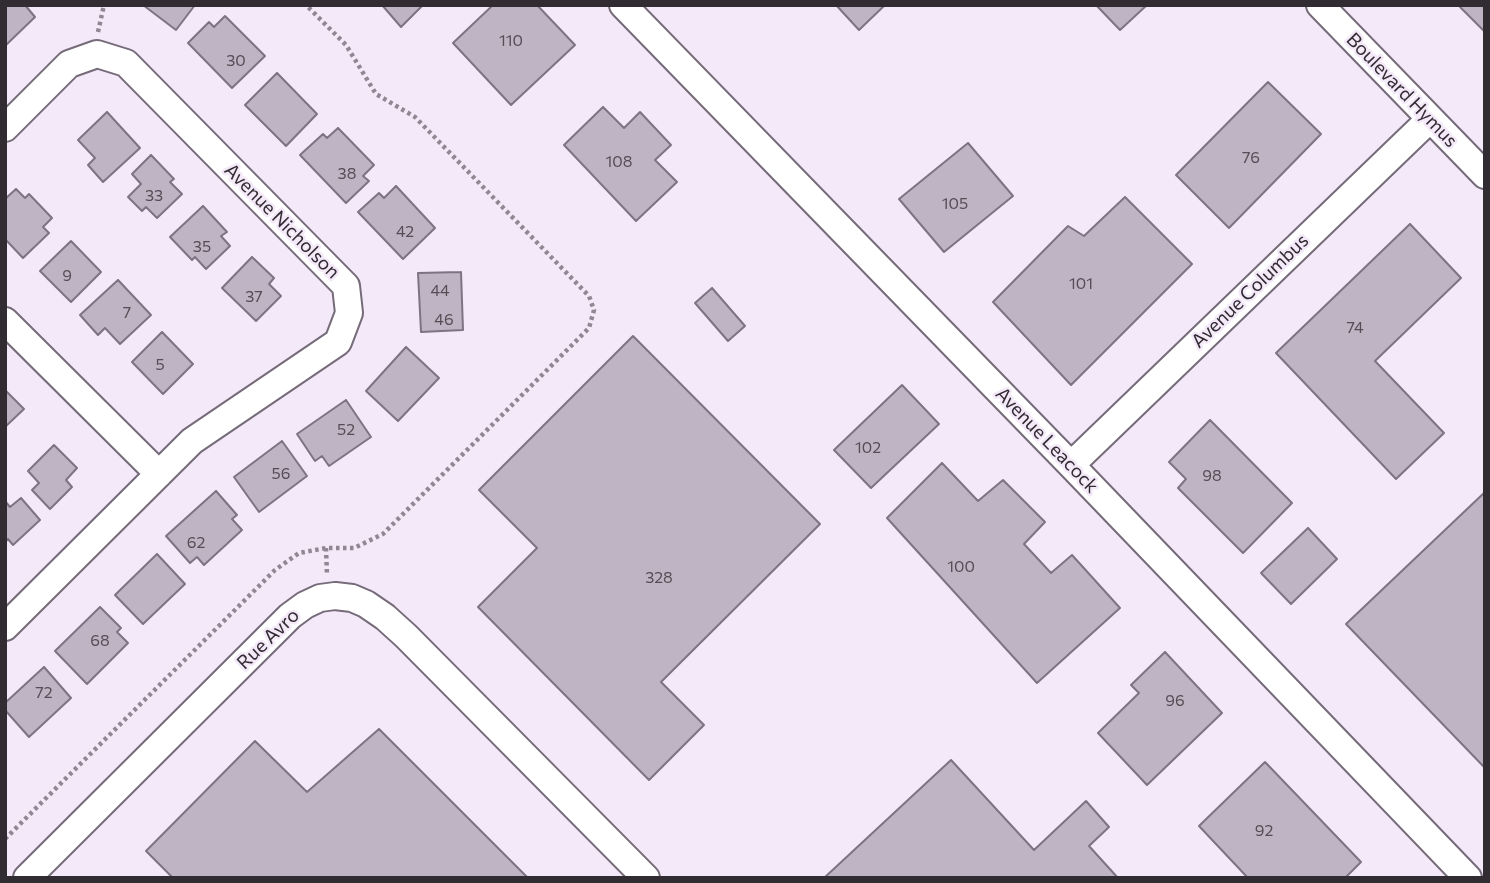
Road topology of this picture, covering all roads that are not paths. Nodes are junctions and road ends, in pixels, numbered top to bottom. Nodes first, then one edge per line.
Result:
1 (623, 5) edge
2 (1320, 5) edge
3 (1430, 118) junction
4 (5, 128) edge
5 (1485, 175) edge
6 (5, 321) edge
7 (1071, 465) junction
8 (159, 474) junction
9 (5, 627) edge
10 (27, 878) edge
11 (646, 878) edge
12 (1468, 878) edge

1 - 7 street, Avenue Leacock
2 - 3 street, Boulevard Hymus
3 - 5 street, Boulevard Hymus
3 - 7 street, Avenue Columbus
4 - 8 street, Avenue Nicholson
6 - 8 street
7 - 12 street, Avenue Leacock
8 - 9 street, Avenue Nicholson
10 - 11 street, Rue Avro

